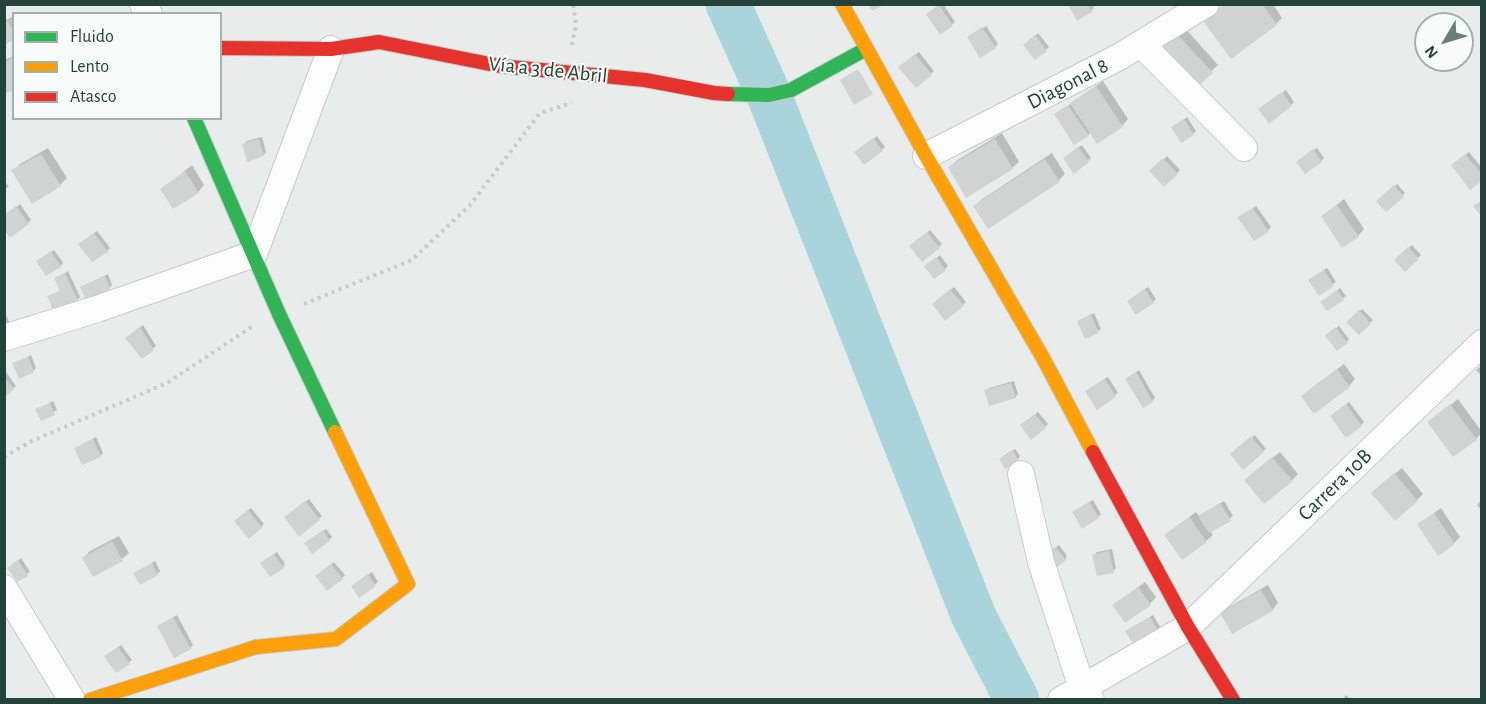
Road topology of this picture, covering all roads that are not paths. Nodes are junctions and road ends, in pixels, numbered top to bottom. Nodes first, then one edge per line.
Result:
1 (842, 4) edge
2 (1206, 4) edge
3 (1141, 44) junction
4 (222, 48) edge
5 (331, 49) junction
6 (866, 49) junction
7 (195, 120) edge
8 (1244, 148) dead end
9 (926, 156) junction
10 (254, 254) junction
11 (4, 338) edge
12 (1482, 343) edge
13 (1021, 474) dead end
14 (4, 588) edge
15 (1188, 627) junction
16 (1078, 696) edge
17 (72, 699) edge
18 (90, 699) edge
19 (1233, 699) edge

1 - 6 street
2 - 3 street, Diagonal 8
3 - 8 street
3 - 9 street, Diagonal 8
4 - 5 street, Vía a 3 de Abril
5 - 6 street, Vía a 3 de Abril
5 - 10 street
6 - 9 street
7 - 10 street
9 - 15 street
10 - 11 street
10 - 18 street
12 - 15 street, Carrera 10B
13 - 16 street
14 - 17 street
15 - 16 street, Carrera 10B
15 - 19 street

